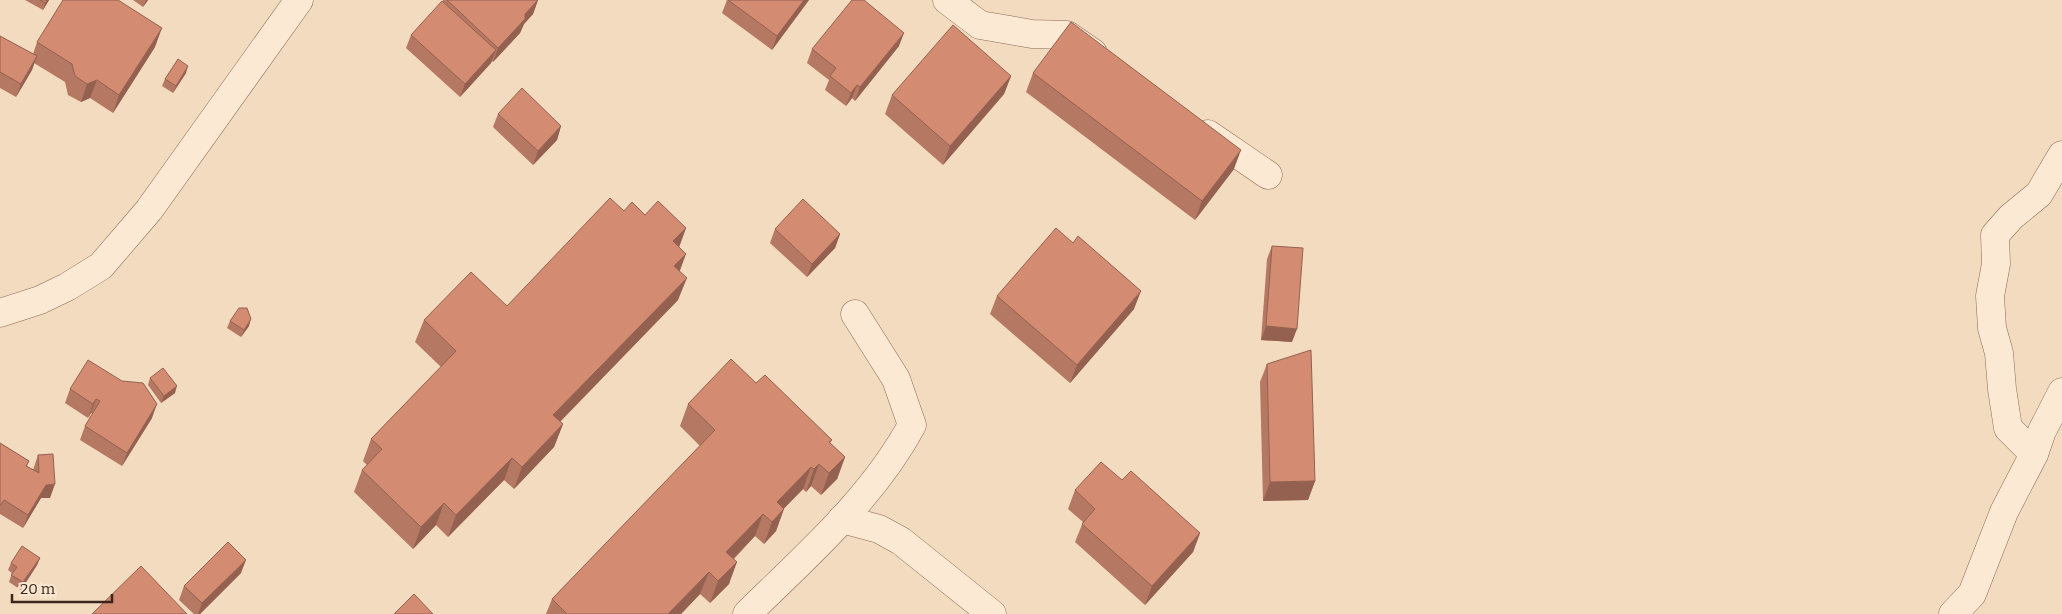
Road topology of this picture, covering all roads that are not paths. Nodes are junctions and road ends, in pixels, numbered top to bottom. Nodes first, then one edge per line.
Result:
1 (299, 0) edge
2 (947, 0) edge
3 (1115, 69) edge
4 (1187, 119) edge
5 (2062, 155) edge
6 (1268, 176) dead end
7 (0, 313) edge
8 (855, 314) dead end
9 (2062, 392) edge
10 (2034, 454) junction
11 (842, 520) junction
12 (747, 614) edge
13 (992, 614) edge
14 (1953, 614) edge

1 - 7 street
2 - 3 street
4 - 6 street
5 - 10 street
8 - 11 street
9 - 10 street
10 - 14 street
11 - 12 street
11 - 13 street

